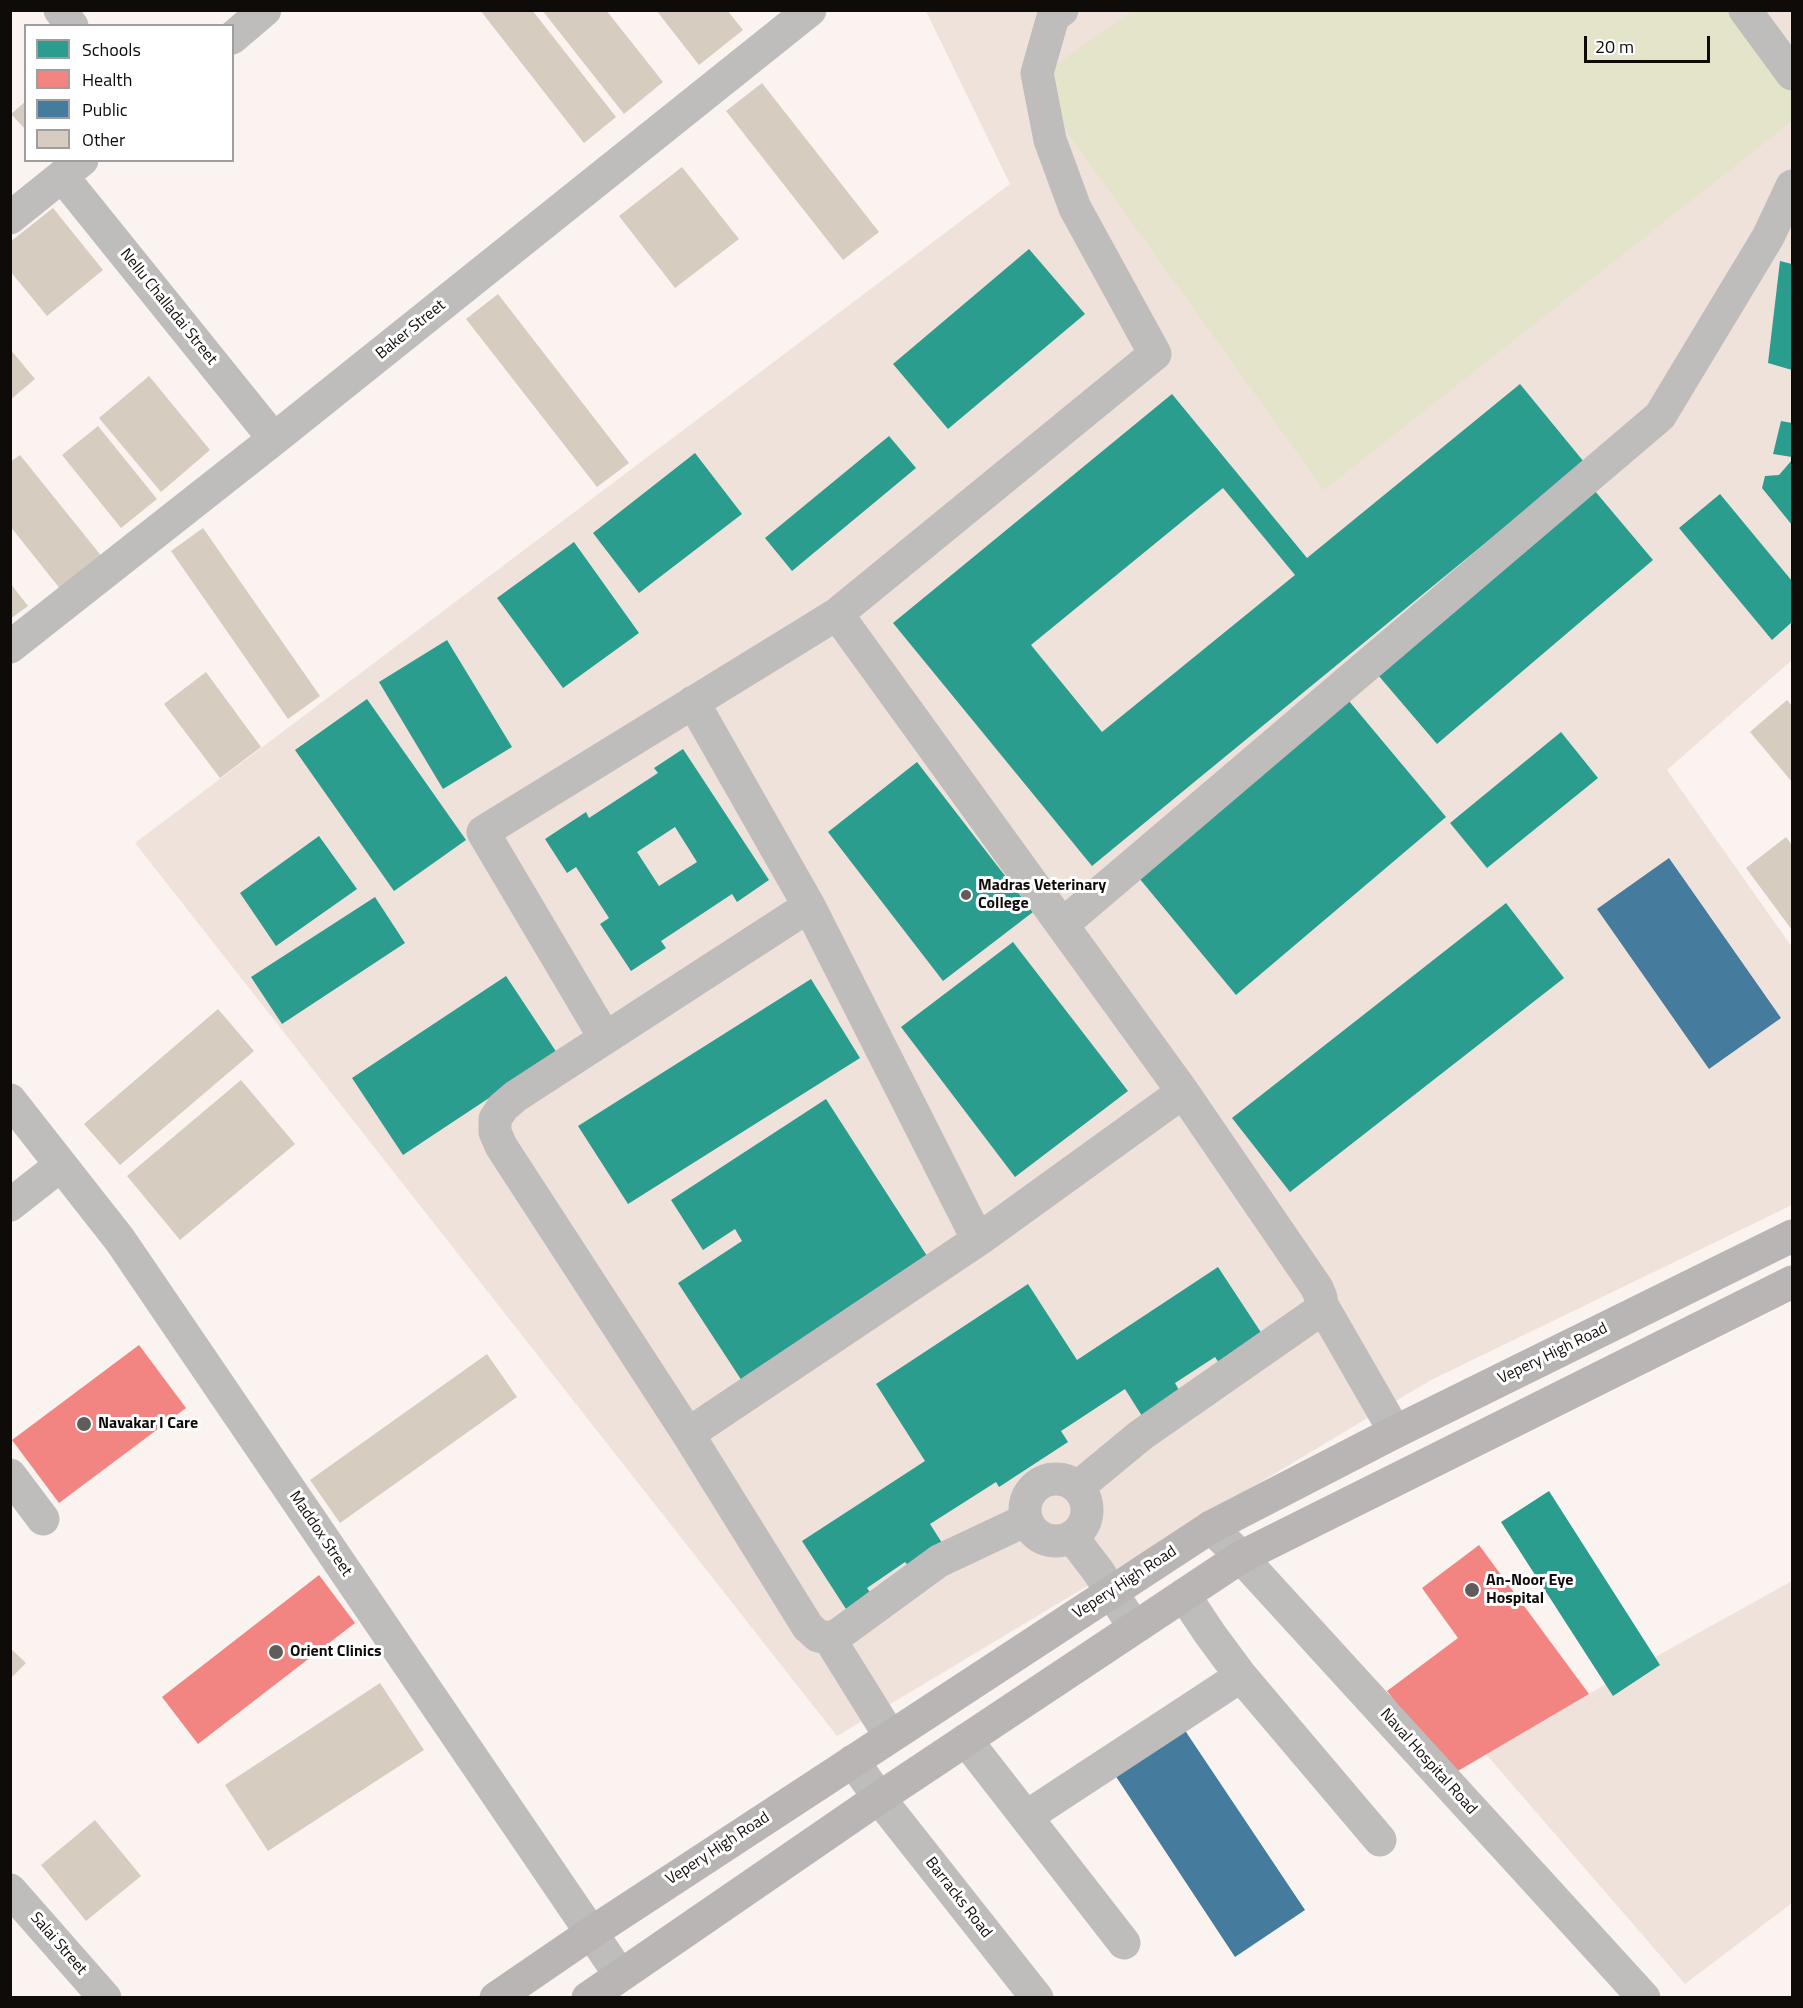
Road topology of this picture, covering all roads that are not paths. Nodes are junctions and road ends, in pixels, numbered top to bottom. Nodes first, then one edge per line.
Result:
1 (60, 10) edge
2 (266, 10) edge
3 (810, 10) edge
4 (1062, 10) edge
5 (1745, 10) edge
6 (70, 24) edge
7 (234, 36) edge
8 (1792, 74) edge
9 (72, 168) edge
10 (1792, 186) edge
11 (10, 218) edge
12 (274, 439) junction
13 (837, 614) junction
14 (10, 647) edge
15 (693, 702) junction
16 (809, 906) junction
17 (1062, 925) junction
18 (605, 1038) junction
19 (1182, 1092) junction
20 (10, 1100) edge
21 (62, 1165) junction
22 (10, 1205) edge
23 (1792, 1236) edge
24 (978, 1240) junction
25 (1792, 1282) edge
26 (1322, 1305) junction
27 (1395, 1431) junction
28 (688, 1434) junction
29 (10, 1475) edge
30 (1078, 1487) junction
31 (43, 1519) dead end
32 (1026, 1520) junction
33 (1211, 1527) junction
34 (1072, 1537) junction
35 (1241, 1557) junction
36 (1112, 1591) junction
37 (1184, 1595) junction
38 (1134, 1627) junction
39 (829, 1638) junction
40 (1240, 1676) junction
41 (890, 1736) junction
42 (966, 1740) junction
43 (853, 1761) junction
44 (879, 1798) junction
45 (1026, 1817) junction
46 (1380, 1840) dead end
47 (10, 1890) edge
48 (591, 1933) junction
49 (1124, 1943) dead end
50 (620, 1975) junction
51 (105, 1998) edge
52 (496, 1998) edge
53 (588, 1998) edge
54 (1037, 1998) edge
55 (1644, 1998) edge

1 - 6 street
2 - 7 street
3 - 12 street, Baker Street
4 - 13 street
5 - 8 street
9 - 11 street
9 - 12 street, Nellu Challadai Street
10 - 17 street
12 - 14 street, Baker Street
13 - 15 street
13 - 17 street
15 - 16 street
15 - 18 street
16 - 18 street
16 - 24 street
17 - 19 street
18 - 28 street
19 - 24 street
19 - 26 street
20 - 21 street, Maddox Street
21 - 22 street
21 - 48 street, Maddox Street
23 - 27 main road, Vepery High Road
24 - 28 street
25 - 35 main road
26 - 27 street
26 - 30 street
27 - 33 main road, Vepery High Road
28 - 39 street
29 - 31 street
30 - 32 street
30 - 34 street
32 - 34 street
32 - 39 street
33 - 35 street, Naval Hospital Road
33 - 36 main road, Vepery High Road
34 - 36 street
35 - 37 main road
35 - 55 street, Naval Hospital Road
36 - 38 street
36 - 41 main road, Vepery High Road
37 - 38 main road
37 - 40 street
38 - 42 main road
39 - 41 street
40 - 45 street
40 - 46 street
41 - 43 main road, Vepery High Road
42 - 44 main road
42 - 45 street
43 - 44 street, Barracks Road
43 - 48 main road, Vepery High Road
44 - 50 main road
44 - 54 street, Barracks Road
45 - 49 street
47 - 51 street, Salai Street
48 - 50 street, Maddox Street
48 - 52 main road, Vepery High Road
50 - 53 main road

